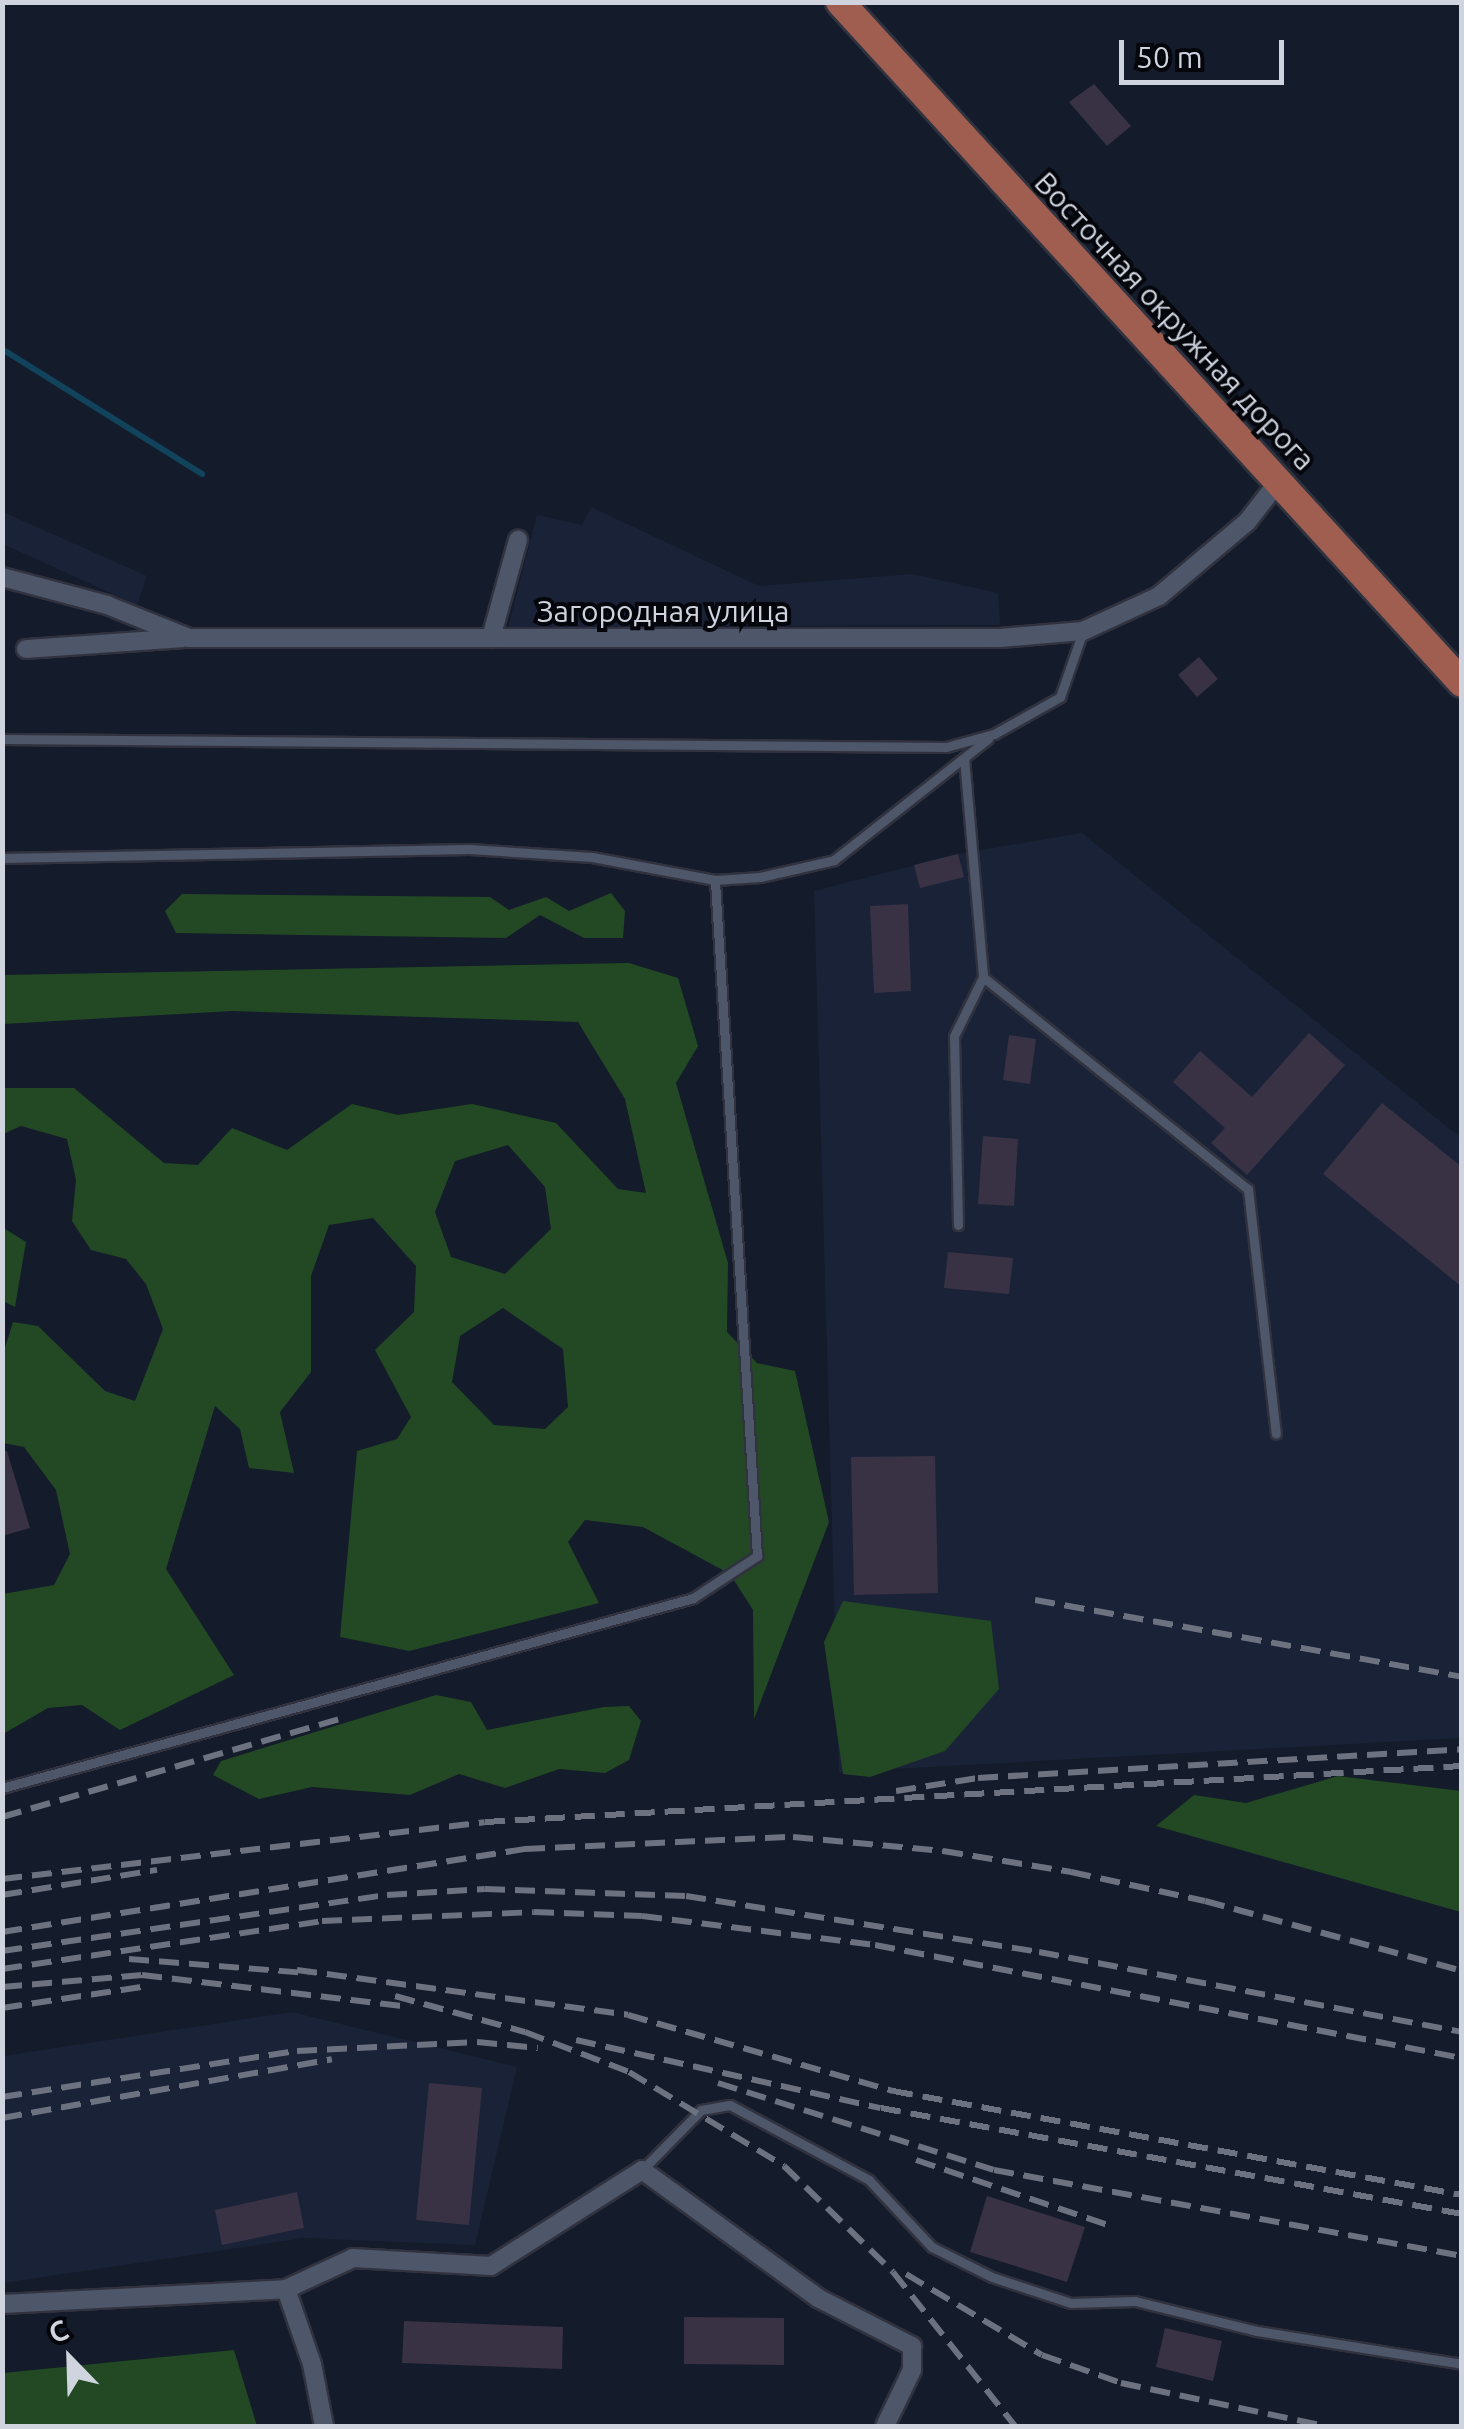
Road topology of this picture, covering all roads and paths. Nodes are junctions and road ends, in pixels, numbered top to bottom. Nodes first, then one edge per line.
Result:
1 (840, 2) edge
2 (1278, 482) junction
3 (518, 540) dead end
4 (2, 577) edge
5 (1083, 631) junction
6 (189, 638) junction
7 (491, 638) junction
8 (26, 648) dead end
9 (1462, 683) edge
10 (994, 734) junction
11 (2, 740) edge
12 (964, 758) junction
13 (2, 858) edge
14 (715, 880) junction
15 (983, 977) junction
16 (958, 1225) dead end
17 (1276, 1433) dead end
18 (2, 1788) edge
19 (642, 2170) junction
20 (286, 2289) junction
21 (2, 2304) edge
22 (1462, 2364) edge
23 (324, 2426) edge
24 (885, 2426) edge

1 - 2 main road, Восточная окружная дорога
2 - 5 street, Загородная улица
2 - 9 main road, Восточная окружная дорога
3 - 7 street
4 - 6 street, Загородная улица
5 - 7 street, Загородная улица
5 - 10 lane
6 - 7 street, Загородная улица
6 - 8 street
10 - 11 lane
10 - 12 lane
12 - 14 lane
12 - 15 lane
13 - 14 lane
14 - 18 lane
15 - 16 lane
15 - 17 lane
19 - 20 street
19 - 22 lane
19 - 24 street
20 - 21 street
20 - 23 street

